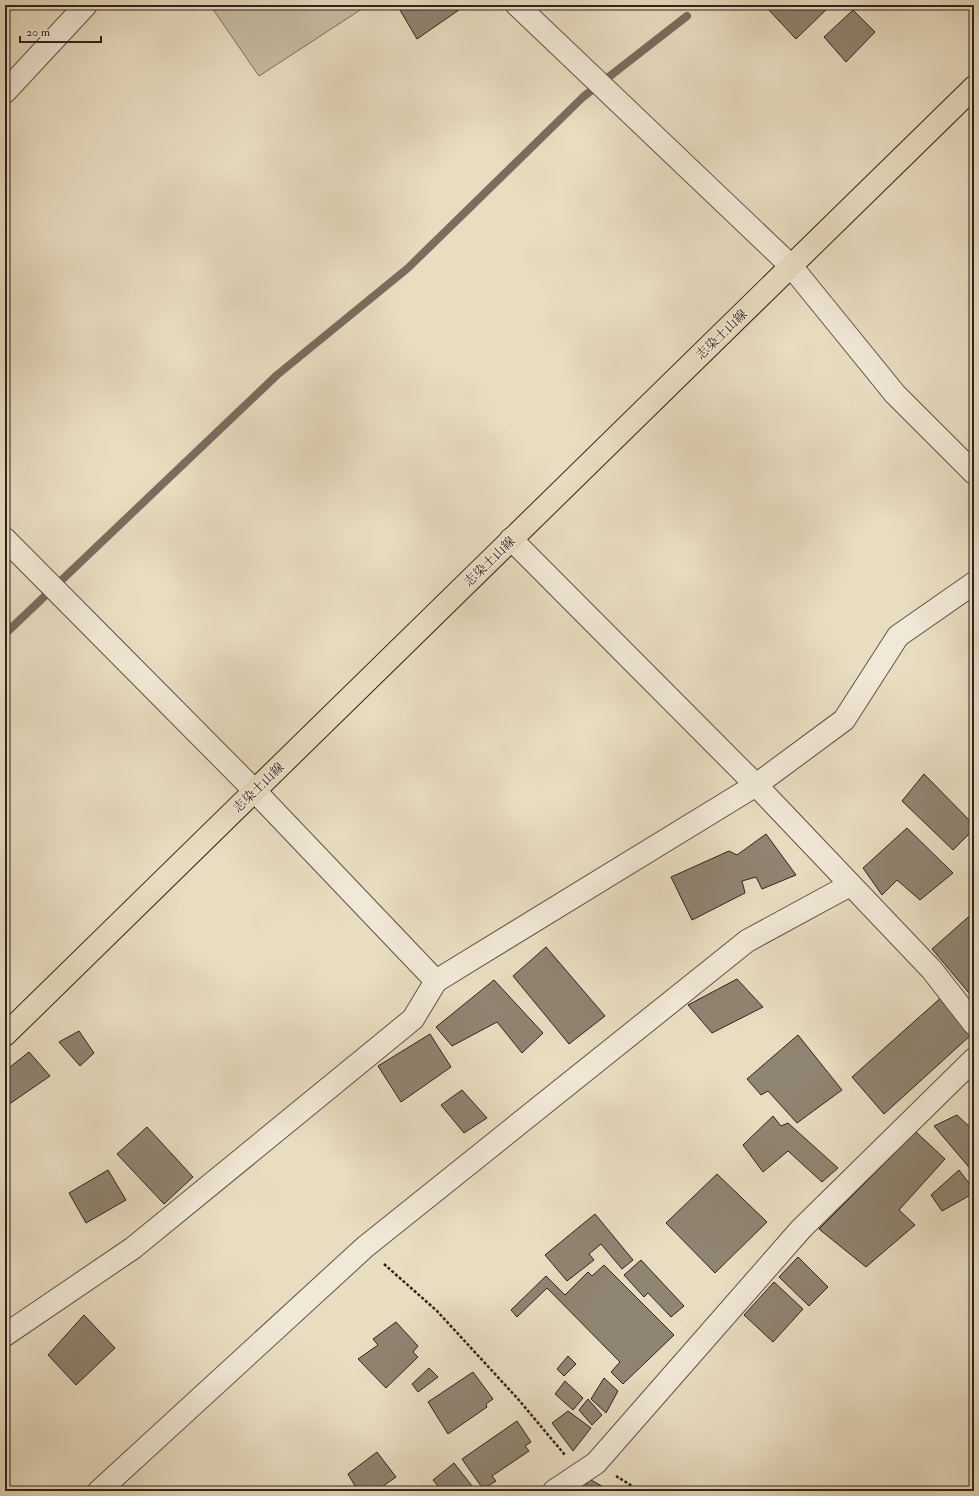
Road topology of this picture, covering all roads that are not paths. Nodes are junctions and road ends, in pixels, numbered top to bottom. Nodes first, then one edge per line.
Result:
1 (86, 5) edge
2 (517, 5) edge
3 (974, 87) edge
4 (5, 92) edge
5 (791, 266) junction
6 (974, 473) edge
7 (5, 539) edge
8 (511, 539) junction
9 (974, 583) edge
10 (756, 785) junction
11 (254, 790) junction
12 (850, 885) junction
13 (436, 981) junction
14 (974, 1024) edge
15 (5, 1034) edge
16 (974, 1059) edge
17 (5, 1335) edge
18 (99, 1491) edge
19 (554, 1491) edge

1 - 4 street
2 - 5 street
3 - 5 main road, 志染土山線
5 - 6 street
5 - 8 main road, 志染土山線
7 - 11 street
8 - 10 street
8 - 11 main road, 志染土山線
9 - 10 street
10 - 12 street
10 - 13 street
11 - 13 street
11 - 15 main road, 志染土山線
12 - 14 street
12 - 18 street
13 - 17 street
16 - 19 street

